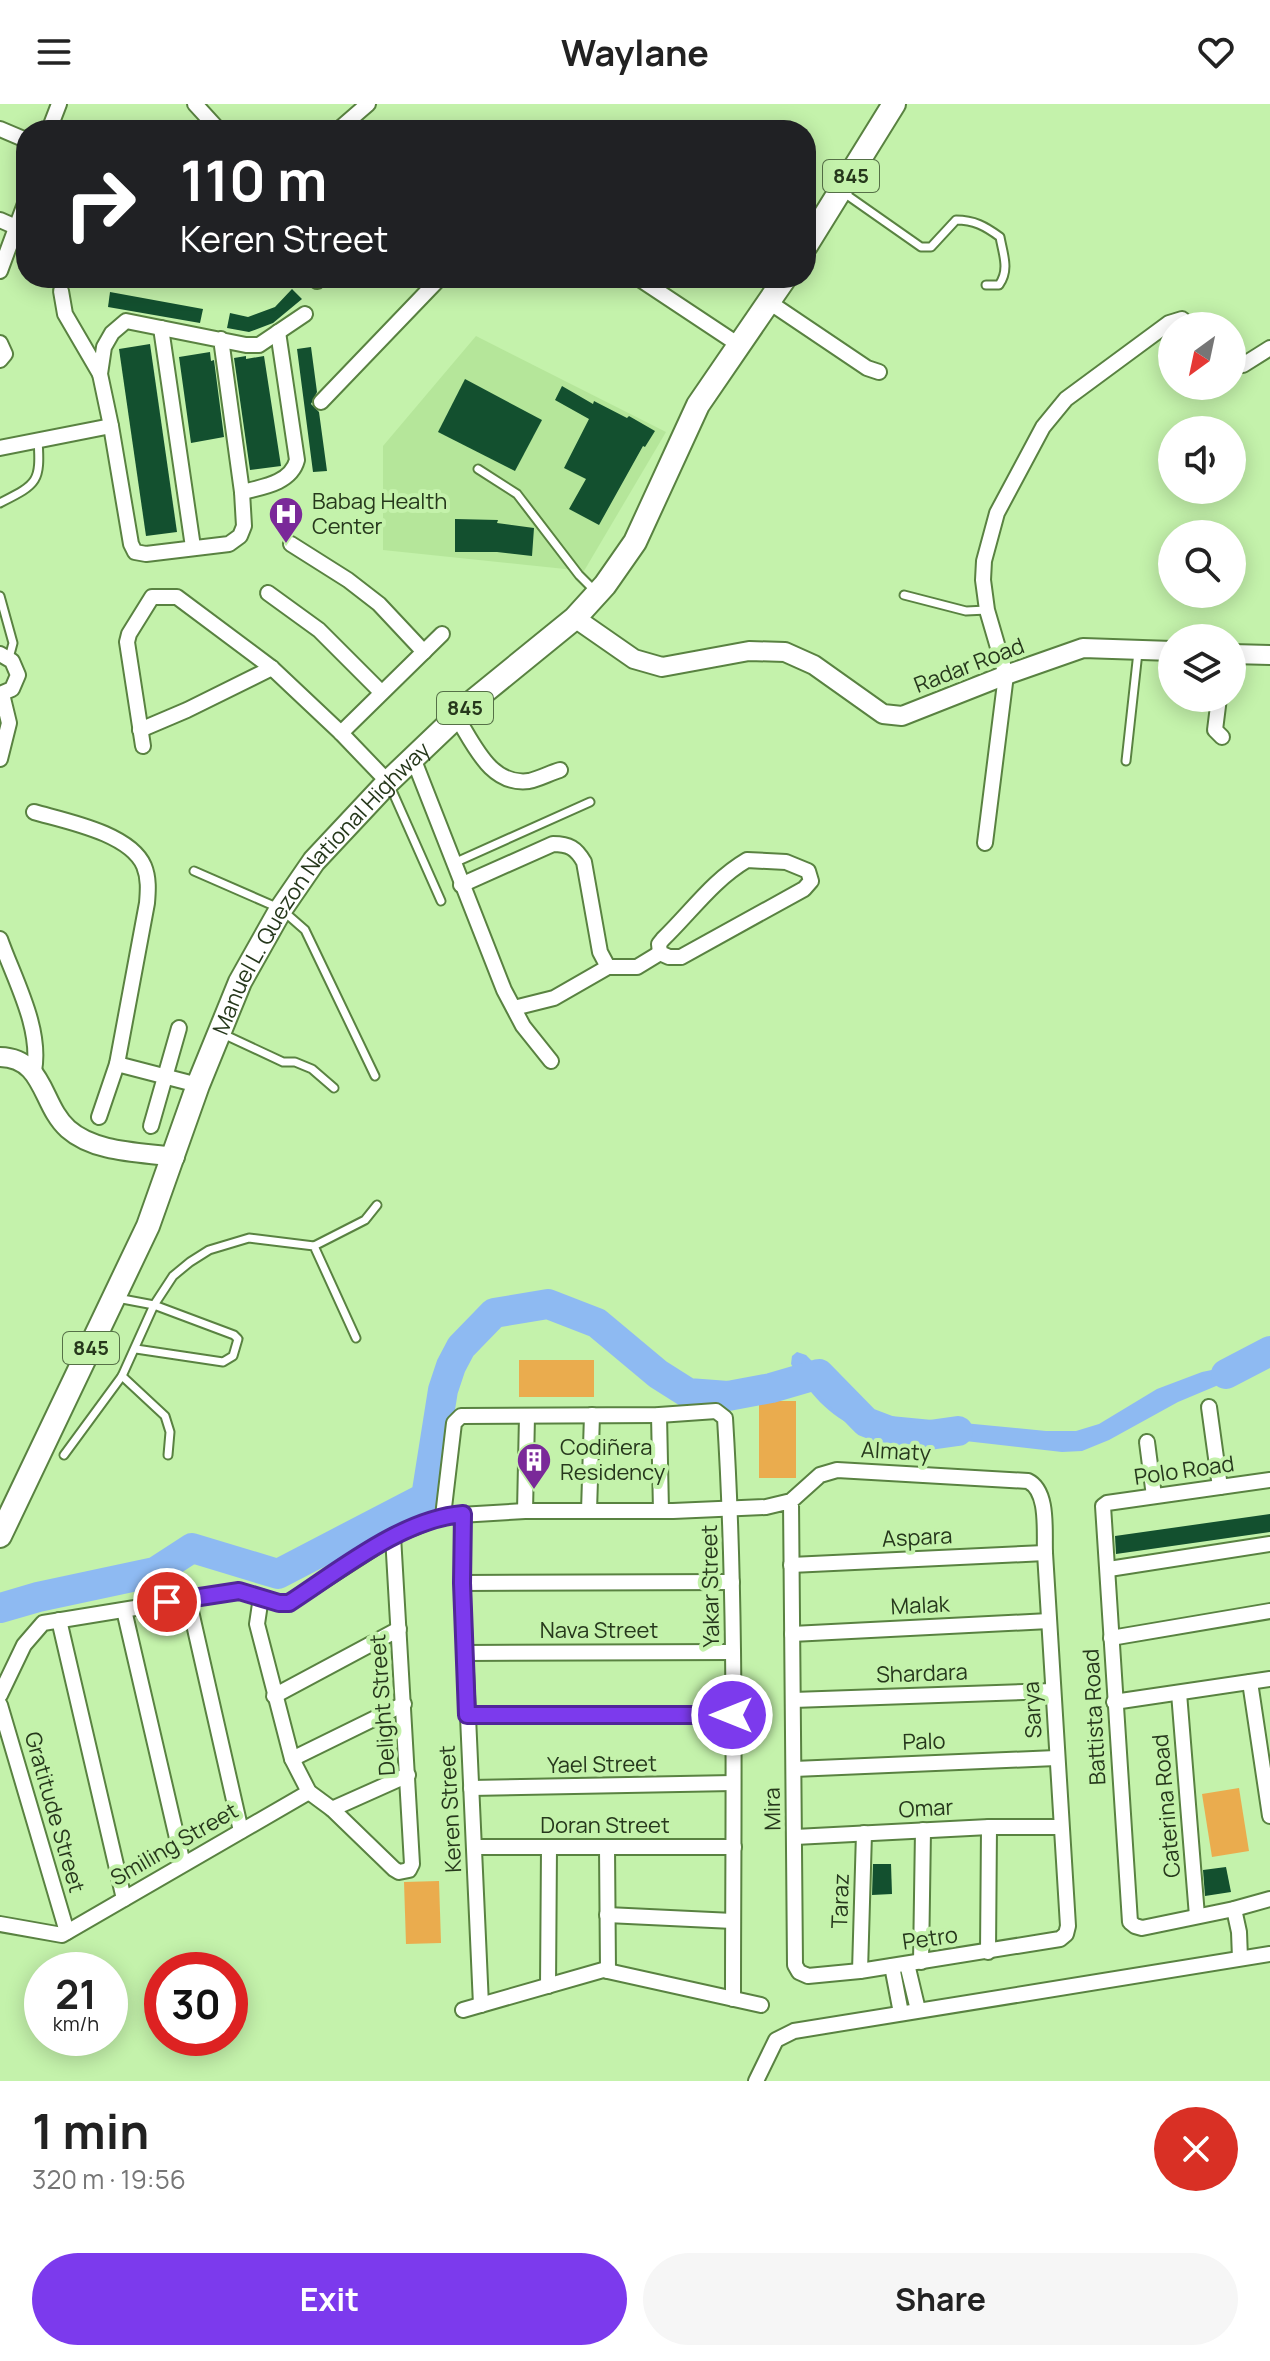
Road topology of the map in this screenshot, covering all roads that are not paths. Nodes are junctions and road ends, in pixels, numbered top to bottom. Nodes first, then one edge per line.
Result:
1 (195, 104) edge
2 (368, 104) edge
3 (894, 104) edge
4 (210, 120) edge
5 (350, 120) edge
6 (842, 192) junction
7 (816, 231) edge
8 (16, 240) edge
9 (0, 271) edge
10 (986, 285) dead end
11 (430, 288) edge
12 (653, 288) edge
13 (778, 288) edge
14 (61, 291) dead end
15 (769, 302) junction
16 (305, 314) dead end
17 (161, 328) junction
18 (1158, 331) edge
19 (278, 332) junction
20 (221, 339) junction
21 (0, 343) edge
22 (739, 345) junction
23 (1270, 348) edge
24 (0, 360) edge
25 (1246, 363) edge
26 (879, 372) dead end
27 (100, 374) junction
28 (321, 402) dead end
29 (111, 426) junction
30 (38, 440) junction
31 (0, 448) edge
32 (478, 469) dead end
33 (242, 492) junction
34 (0, 503) edge
35 (291, 544) dead end
36 (193, 547) junction
37 (268, 593) dead end
38 (597, 594) junction
39 (904, 595) dead end
40 (0, 596) edge
41 (987, 610) junction
42 (575, 618) junction
43 (442, 634) dead end
44 (1138, 650) junction
45 (1158, 651) edge
46 (424, 652) junction
47 (1246, 654) edge
48 (1270, 655) edge
49 (5, 656) edge
50 (272, 668) junction
51 (1006, 675) junction
52 (381, 692) junction
53 (1, 694) edge
54 (1216, 712) edge
55 (456, 716) junction
56 (140, 730) junction
57 (341, 733) junction
58 (1222, 737) dead end
59 (143, 746) dead end
60 (413, 758) junction
61 (0, 759) edge
62 (1126, 761) dead end
63 (560, 770) dead end
64 (388, 782) junction
65 (590, 802) dead end
66 (34, 812) dead end
67 (985, 843) dead end
68 (454, 863) junction
69 (194, 871) dead end
70 (461, 885) junction
71 (441, 901) dead end
72 (281, 909) junction
73 (0, 939) edge
74 (660, 953) junction
75 (608, 967) junction
76 (514, 1008) junction
77 (179, 1028) dead end
78 (219, 1032) junction
79 (0, 1057) edge
80 (551, 1061) dead end
81 (117, 1064) junction
82 (34, 1071) junction
83 (165, 1076) junction
84 (375, 1076) dead end
85 (198, 1085) junction
86 (334, 1088) dead end
87 (99, 1117) dead end
88 (151, 1126) dead end
89 (175, 1157) junction
90 (377, 1205) dead end
91 (314, 1246) junction
92 (115, 1297) junction
93 (154, 1305) junction
94 (356, 1338) dead end
95 (136, 1349) junction
96 (122, 1376) junction
97 (1209, 1407) dead end
98 (592, 1415) junction
99 (659, 1415) junction
100 (527, 1416) junction
101 (1147, 1442) dead end
102 (64, 1455) dead end
103 (168, 1455) dead end
104 (1270, 1480) edge
105 (1035, 1484) joint
106 (1220, 1487) junction
107 (1154, 1496) junction
108 (791, 1501) junction
109 (1105, 1503) joint
110 (731, 1508) junction
111 (525, 1511) junction
112 (589, 1511) junction
113 (661, 1511) junction
114 (463, 1514) junction
115 (443, 1516) junction
116 (0, 1536) edge
117 (393, 1536) junction
118 (1270, 1544) edge
119 (1045, 1553) junction
120 (791, 1565) junction
121 (1109, 1569) junction
122 (732, 1582) junction
123 (462, 1583) junction
124 (261, 1597) junction
125 (188, 1598) junction
126 (124, 1610) junction
127 (1270, 1611) edge
128 (59, 1620) junction
129 (1049, 1621) junction
130 (399, 1629) junction
131 (792, 1634) junction
132 (1111, 1638) junction
133 (733, 1652) junction
134 (465, 1653) junction
135 (1270, 1679) edge
136 (1250, 1682) junction
137 (1053, 1691) junction
138 (1179, 1693) junction
139 (0, 1695) edge
140 (274, 1696) junction
141 (793, 1700) junction
142 (1114, 1702) junction
143 (404, 1704) junction
144 (0, 1705) edge
145 (467, 1715) junction
146 (732, 1715) junction
147 (1056, 1758) junction
148 (292, 1759) junction
149 (794, 1769) junction
150 (408, 1775) junction
151 (733, 1783) junction
152 (471, 1788) junction
153 (309, 1792) junction
154 (332, 1809) junction
155 (1270, 1816) edge
156 (989, 1827) junction
157 (1060, 1827) junction
158 (923, 1830) junction
159 (241, 1831) junction
160 (864, 1833) junction
161 (795, 1837) junction
162 (475, 1847) junction
163 (549, 1847) junction
164 (607, 1847) junction
165 (734, 1847) junction
166 (183, 1864) junction
167 (124, 1899) junction
168 (1270, 1899) edge
169 (1234, 1909) junction
170 (607, 1915) junction
171 (1197, 1916) junction
172 (733, 1921) junction
173 (0, 1924) edge
174 (64, 1934) junction
175 (1066, 1934) joint
176 (988, 1952) junction
177 (1270, 1954) edge
178 (1240, 1958) junction
179 (914, 1963) junction
180 (892, 1966) junction
181 (608, 1971) junction
182 (860, 1971) junction
183 (799, 1972) joint
184 (548, 1986) junction
185 (733, 1999) junction
186 (481, 2005) junction
187 (761, 2005) dead end
188 (463, 2010) dead end
189 (918, 2010) junction
190 (901, 2013) junction
191 (756, 2081) edge

1 - 4 street
2 - 5 street
3 - 6 main road, 845
6 - 7 main road, 845
6 - 10 lane
8 - 9 street
11 - 28 street
12 - 22 street
13 - 15 main road, Manuel L. Quezon National Highway / 845
14 - 27 street
15 - 22 main road, Manuel L. Quezon National Highway / 845
15 - 26 street
16 - 19 street
17 - 20 street
17 - 27 street
17 - 36 street
18 - 41 street
19 - 20 street
19 - 33 street
20 - 33 street
21 - 24 street
22 - 38 main road, Manuel L. Quezon National Highway / 845
23 - 25 street
27 - 29 street
29 - 30 street
29 - 36 street
30 - 31 street
30 - 34 lane
32 - 38 lane
33 - 36 street
35 - 46 street
37 - 52 street
38 - 42 main road, Manuel L. Quezon National Highway / 845
39 - 41 lane
40 - 49 lane
41 - 51 street
42 - 51 street, Radar Road
42 - 55 main road, Manuel L. Quezon National Highway / 845
43 - 46 street
44 - 45 street, Radar Road
44 - 51 street, Radar Road
44 - 62 lane
46 - 52 street
47 - 48 street
49 - 53 street
50 - 56 street
50 - 56 street
50 - 57 street
51 - 67 street
52 - 57 street
53 - 61 street
54 - 58 street
55 - 60 main road, Manuel L. Quezon National Highway / 845
55 - 63 street
56 - 59 street
57 - 64 street
60 - 64 main road, Manuel L. Quezon National Highway / 845
60 - 68 street
64 - 71 lane
64 - 72 main road, Manuel L. Quezon National Highway / 845
65 - 68 lane
66 - 81 street
68 - 70 street
69 - 72 lane
70 - 75 street
70 - 76 street
72 - 78 main road, Manuel L. Quezon National Highway / 845
72 - 84 lane
73 - 82 street
74 - 74 street
74 - 75 street
75 - 76 street
76 - 80 street
77 - 83 street
78 - 85 main road, Manuel L. Quezon National Highway / 845
78 - 86 lane
79 - 82 street
81 - 83 street
81 - 87 street
82 - 89 street
83 - 85 street
83 - 88 street
85 - 89 main road, Manuel L. Quezon National Highway / 845
89 - 92 main road, Manuel L. Quezon National Highway / 845
90 - 91 lane
91 - 93 lane
91 - 94 lane
92 - 93 lane
92 - 116 main road, Manuel L. Quezon National Highway / 845
93 - 95 lane
93 - 95 lane
95 - 96 lane
96 - 102 lane
96 - 103 lane
97 - 106 street
98 - 99 street
98 - 100 street
98 - 112 street
99 - 110 street, Yakar Street
99 - 113 street
100 - 111 street
100 - 115 street
101 - 107 street
104 - 106 street, Polo Road
105 - 108 street, Almaty
105 - 119 street, Sarya
106 - 107 street, Polo Road
107 - 109 street, Polo Road
108 - 110 street, Almaty
108 - 120 street, Mira
109 - 121 street, Battista Road
110 - 113 street, Almaty
110 - 122 street, Yakar Street
111 - 112 street, Almaty
111 - 114 street, Almaty
112 - 113 street, Almaty
114 - 115 street, Almaty
114 - 123 street, Keren Street
115 - 117 street, Almaty
117 - 124 street, Almaty
117 - 130 street, Delight Street
118 - 121 street
119 - 120 street, Aspara
119 - 129 street, Sarya
120 - 131 street, Mira
121 - 132 street, Battista Road
122 - 123 street
122 - 133 street, Yakar Street
123 - 134 street, Keren Street
124 - 125 street, Almaty
124 - 140 street
125 - 126 street, Almaty
125 - 159 street
126 - 128 street, Almaty
126 - 166 street
127 - 132 street
128 - 139 street, Almaty
128 - 167 street
129 - 131 street, Malak
129 - 137 street, Sarya
130 - 140 street
130 - 143 street, Delight Street
131 - 141 street, Mira
132 - 142 street, Battista Road
133 - 134 street, Nava Street
133 - 146 street, Yakar Street
134 - 145 street, Keren Street
135 - 136 street
136 - 138 street
136 - 155 street
137 - 141 street, Shardara
137 - 147 street, Sarya
138 - 142 street
138 - 171 street, Caterina Road
140 - 148 street
141 - 149 street, Mira
142 - 171 street, Battista Road
143 - 148 street
143 - 150 street, Delight Street
144 - 174 street, Gratitude Street
145 - 146 street
145 - 152 street, Keren Street
146 - 151 street, Yakar Street
147 - 149 street, Palo
147 - 157 street, Sarya
148 - 153 street
149 - 161 street, Mira
150 - 154 street
150 - 154 street, Delight Street
151 - 152 street, Yael Street
151 - 165 street, Yakar Street
152 - 162 street, Keren Street
153 - 154 street
153 - 159 street, Smiling Street
156 - 157 street, Omar
156 - 158 street, Omar
156 - 176 street
157 - 175 street, Sarya
158 - 160 street, Omar
158 - 179 street
159 - 166 street, Smiling Street
160 - 161 street, Omar
160 - 182 street, Taraz
161 - 183 street, Mira
162 - 163 street, Doran Street
162 - 186 street, Keren Street
163 - 164 street, Doran Street
163 - 184 street
164 - 165 street, Doran Street
164 - 170 street
165 - 172 street, Yakar Street
166 - 167 street, Smiling Street
167 - 174 street, Smiling Street
168 - 169 street
169 - 171 street
169 - 178 street
170 - 172 street
170 - 181 street
172 - 185 street, Yakar Street
173 - 174 street
175 - 176 street, Petro
176 - 179 street, Petro
177 - 178 street
178 - 189 street
179 - 180 street, Petro
179 - 189 street
180 - 182 street, Petro
180 - 190 street
181 - 184 street
181 - 185 street
182 - 183 street, Petro
184 - 186 street
185 - 187 street
186 - 188 street
189 - 190 street
190 - 191 street

